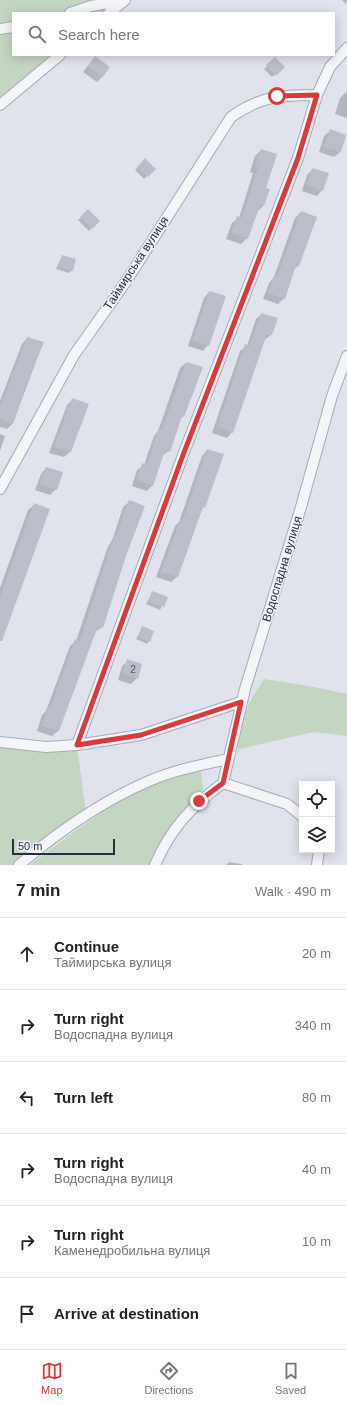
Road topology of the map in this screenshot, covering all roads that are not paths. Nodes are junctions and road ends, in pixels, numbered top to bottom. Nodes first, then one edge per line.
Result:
1 (125, 0) edge
2 (73, 12) edge
3 (110, 12) edge
4 (12, 26) edge
5 (0, 29) edge
6 (347, 48) edge
7 (59, 56) edge
8 (317, 95) junction
9 (0, 105) edge
10 (347, 356) edge
11 (0, 490) edge
12 (241, 702) junction
13 (0, 742) edge
14 (77, 745) junction
15 (228, 759) junction
16 (223, 783) junction
17 (299, 814) edge
18 (319, 853) edge
19 (19, 865) edge
20 (155, 865) edge
21 (317, 865) edge

1 - 2 street
1 - 3 street
4 - 5 street
6 - 8 street
7 - 9 street
8 - 11 street, Таймирська вулиця
8 - 14 street
10 - 12 street, Водоспадна вулиця
12 - 14 street
12 - 15 street, Водоспадна вулиця
13 - 14 street
15 - 16 street, Водоспадна вулиця
15 - 19 street
16 - 17 street
16 - 20 street
18 - 21 street

